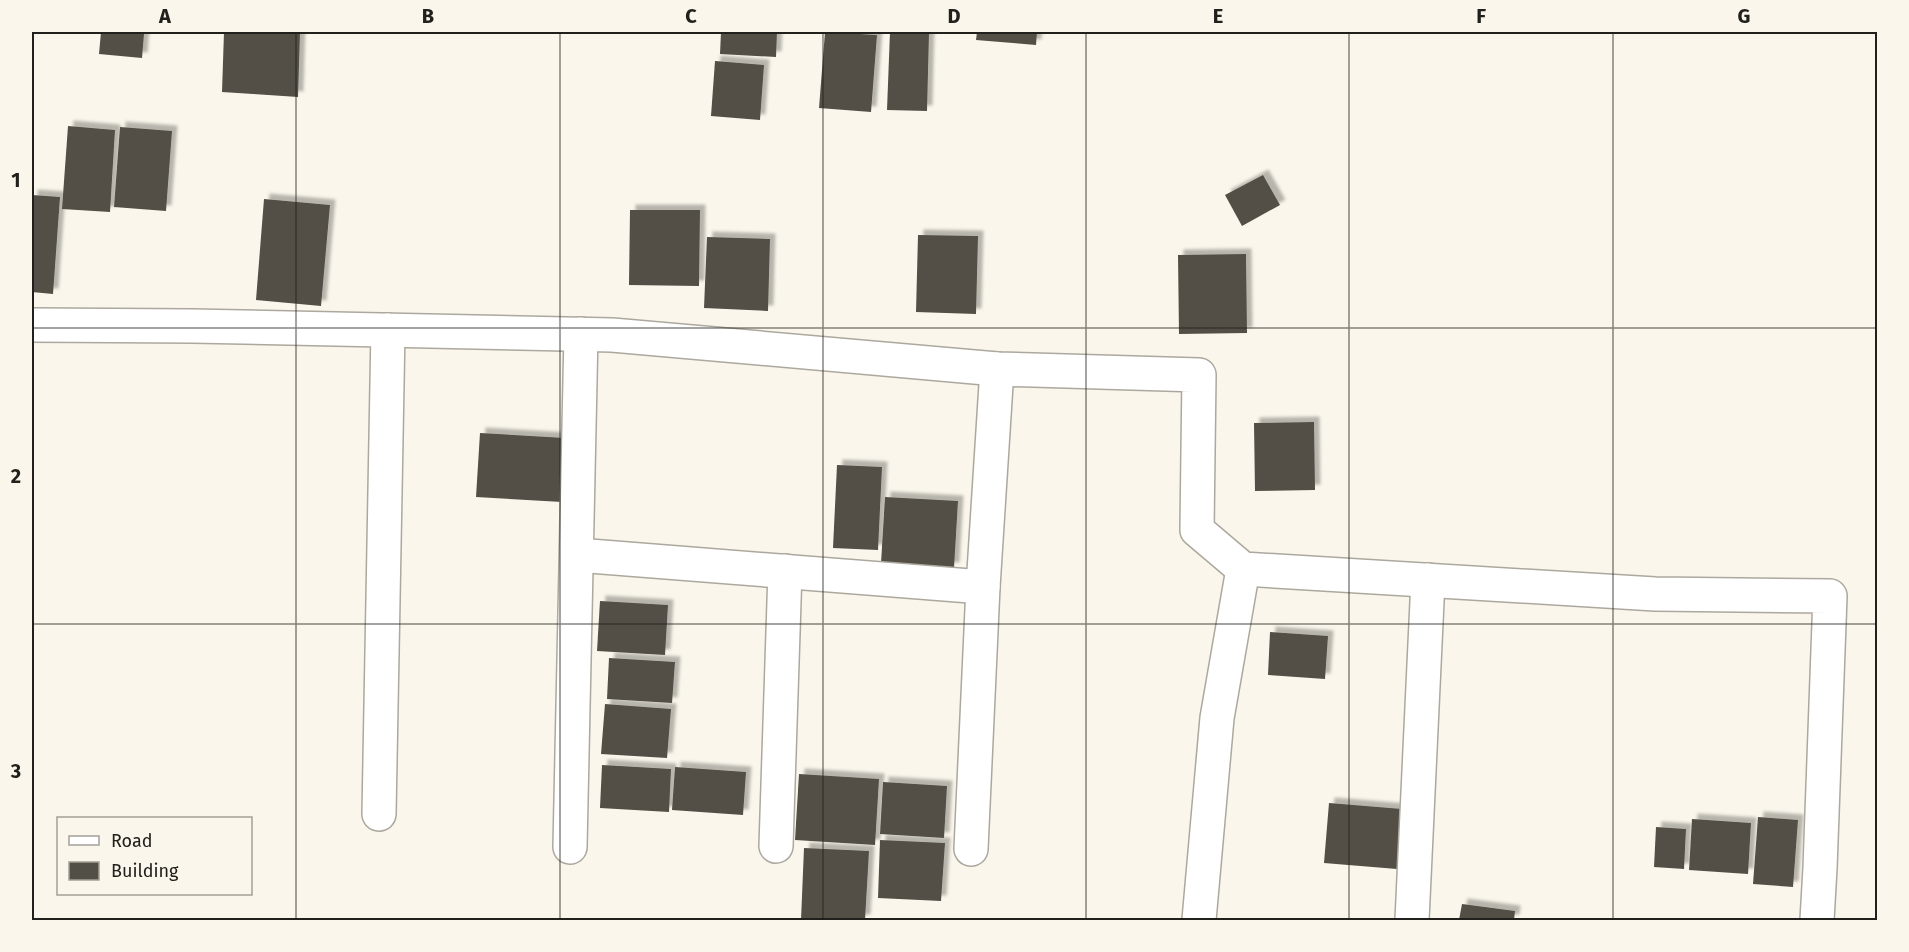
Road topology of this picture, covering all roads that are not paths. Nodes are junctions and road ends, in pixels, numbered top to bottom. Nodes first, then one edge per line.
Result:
1 (32, 325) edge
2 (388, 330) junction
3 (581, 334) junction
4 (997, 369) junction
5 (577, 555) junction
6 (1243, 569) junction
7 (785, 571) junction
8 (1428, 580) junction
9 (983, 587) junction
10 (379, 814) dead end
11 (776, 846) dead end
12 (570, 847) dead end
13 (971, 849) dead end
14 (1199, 921) edge
15 (1412, 921) edge
16 (1817, 921) edge

1 - 2 street
2 - 3 street
2 - 10 street
3 - 4 street
3 - 5 street
4 - 6 street
4 - 9 street
5 - 7 street
5 - 12 street
6 - 8 street
6 - 14 street
7 - 9 street
7 - 11 street
8 - 15 street
8 - 16 street
9 - 13 street

